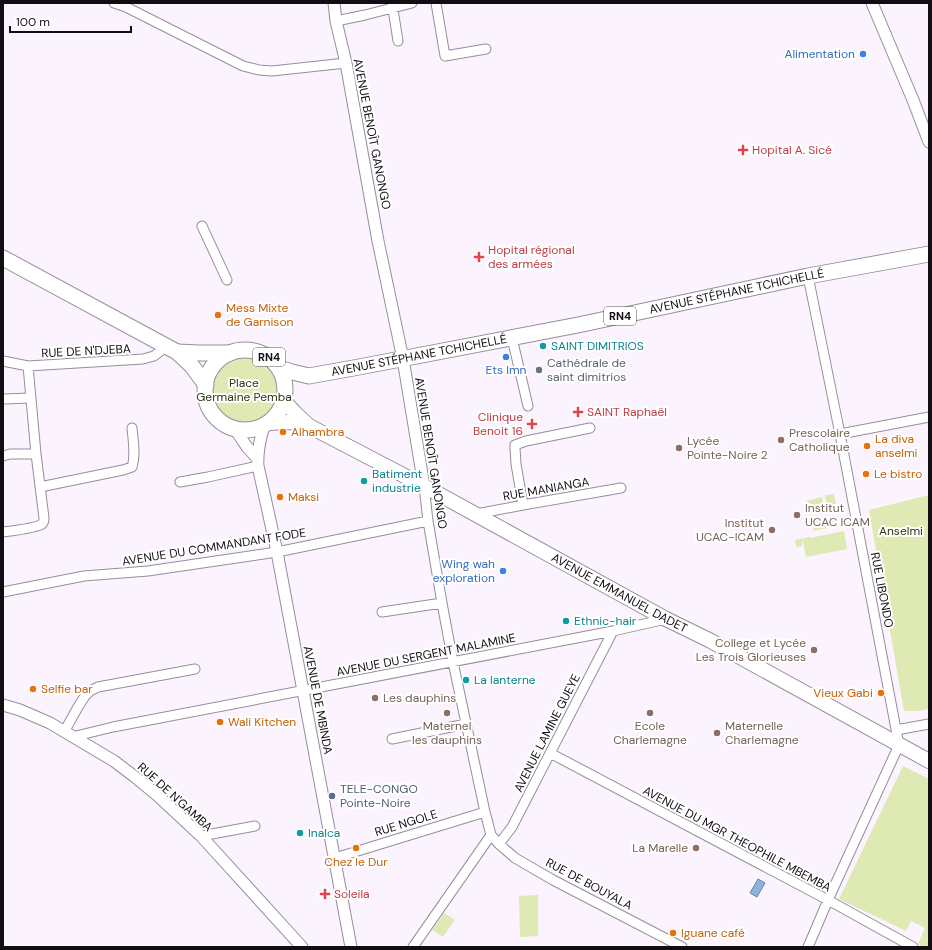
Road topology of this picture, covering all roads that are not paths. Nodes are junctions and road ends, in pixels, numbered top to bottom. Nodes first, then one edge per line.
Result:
1 (114, 3) edge
2 (334, 3) edge
3 (412, 3) edge
4 (436, 3) edge
5 (872, 3) edge
6 (392, 5) edge
7 (336, 21) junction
8 (398, 41) dead end
9 (486, 49) dead end
10 (346, 63) junction
11 (929, 142) edge
12 (202, 226) dead end
13 (929, 254) edge
14 (3, 258) edge
15 (808, 276) junction
16 (227, 280) dead end
17 (512, 338) junction
18 (172, 349) junction
19 (230, 353) junction
20 (403, 359) junction
21 (3, 361) edge
22 (28, 366) junction
23 (279, 368) junction
24 (309, 376) junction
25 (206, 385) junction
26 (285, 397) junction
27 (31, 398) junction
28 (3, 399) edge
29 (528, 406) dead end
30 (929, 417) edge
31 (266, 425) junction
32 (309, 426) junction
33 (132, 428) dead end
34 (590, 428) dead end
35 (235, 429) junction
36 (840, 434) junction
37 (36, 454) junction
38 (3, 456) edge
39 (257, 462) junction
40 (180, 482) dead end
41 (424, 486) junction
42 (40, 487) junction
43 (621, 488) dead end
44 (523, 505) junction
45 (476, 514) junction
46 (428, 521) junction
47 (3, 532) edge
48 (277, 552) junction
49 (3, 592) edge
50 (442, 603) junction
51 (382, 612) dead end
52 (666, 619) junction
53 (613, 631) junction
54 (453, 662) junction
55 (195, 669) dead end
56 (304, 691) junction
57 (3, 705) edge
58 (466, 724) junction
59 (929, 724) edge
60 (896, 730) junction
61 (68, 734) junction
62 (392, 739) dead end
63 (899, 745) junction
64 (550, 753) junction
65 (929, 761) edge
66 (485, 812) junction
67 (255, 826) dead end
68 (491, 835) junction
69 (201, 836) junction
70 (499, 844) junction
71 (335, 858) junction
72 (828, 900) junction
73 (302, 947) edge
74 (351, 947) edge
75 (413, 947) edge
76 (682, 947) edge
77 (808, 947) edge
78 (913, 947) edge

1 - 10 street
2 - 7 street, AVENUE BENOÎT GANONGO
3 - 6 street
4 - 9 street
5 - 11 street
6 - 7 street
6 - 8 street
7 - 10 street, AVENUE BENOÎT GANONGO
10 - 20 street, AVENUE BENOÎT GANONGO
12 - 16 street
13 - 15 highway, AVENUE STÉPHANE TCHICHELLÉ / RN4
14 - 18 highway, RN4
15 - 17 highway, AVENUE STÉPHANE TCHICHELLÉ / RN4
15 - 36 street, RUE LIBONDO
17 - 20 highway, AVENUE STÉPHANE TCHICHELLÉ / RN4
17 - 29 street
18 - 19 highway, RN4
18 - 22 street, RUE DE N'DJEBA
18 - 25 highway, RN4
19 - 23 highway, RN4
19 - 25 highway, RN4
20 - 24 highway, AVENUE STÉPHANE TCHICHELLÉ / RN4
20 - 41 street, AVENUE BENOÎT GANONGO
21 - 22 street, RUE DE N'DJEBA
22 - 27 street
23 - 24 highway, AVENUE STÉPHANE TCHICHELLÉ / RN4
23 - 26 highway, RN4
24 - 26 highway, AVENUE STÉPHANE TCHICHELLÉ / RN4
25 - 35 highway, RN4
26 - 31 highway, RN4
26 - 32 main road, AVENUE EMMANUEL DADET
27 - 28 street
27 - 37 street
30 - 36 street
31 - 32 main road, AVENUE EMMANUEL DADET
31 - 35 highway
31 - 39 street, AVENUE DE MBINDA
32 - 41 main road, AVENUE EMMANUEL DADET
33 - 42 street
34 - 44 street
35 - 39 street, AVENUE DE MBINDA
36 - 60 street, RUE LIBONDO
37 - 38 street
37 - 42 street
39 - 40 street
39 - 48 street, AVENUE DE MBINDA
41 - 45 main road, AVENUE EMMANUEL DADET
41 - 46 street, AVENUE BENOÎT GANONGO
42 - 47 street
43 - 44 street, RUE MANIANGA
44 - 45 street, RUE MANIANGA
45 - 52 main road, AVENUE EMMANUEL DADET
46 - 48 street, AVENUE DU COMMANDANT FODE
46 - 50 street, AVENUE BENOÎT GANONGO
48 - 49 street, AVENUE DU COMMANDANT FODE
48 - 56 street, AVENUE DE MBINDA
50 - 51 street
50 - 54 street, AVENUE BENOÎT GANONGO
52 - 53 street, AVENUE DU SERGENT MALAMINE
52 - 63 main road, AVENUE EMMANUEL DADET
53 - 54 street, AVENUE DU SERGENT MALAMINE
53 - 64 street, AVENUE LAMINE GUEYE
54 - 56 street, AVENUE DU SERGENT MALAMINE
54 - 58 street, AVENUE BENOÎT GANONGO
55 - 61 street
56 - 61 street, AVENUE DU SERGENT MALAMINE
56 - 71 street, AVENUE DE MBINDA
57 - 61 street, RUE DE N'GAMBA
58 - 62 street
58 - 66 street, AVENUE BENOÎT GANONGO
59 - 60 street
60 - 63 street, RUE LIBONDO
61 - 69 street, RUE DE N'GAMBA
63 - 65 main road, AVENUE EMMANUEL DADET
63 - 72 street
64 - 70 street, AVENUE LAMINE GUEYE
64 - 72 street, AVENUE DU MGR THEOPHILE MBEMBA
66 - 68 street, AVENUE BENOÎT GANONGO
66 - 71 street, RUE NGOLE
67 - 69 street
68 - 70 street, RUE DE BOUYALA
68 - 75 street
69 - 73 street, RUE DE N'GAMBA
70 - 76 street, RUE DE BOUYALA
71 - 74 street, AVENUE DE MBINDA
72 - 77 street
72 - 78 street, AVENUE DU MGR THEOPHILE MBEMBA

